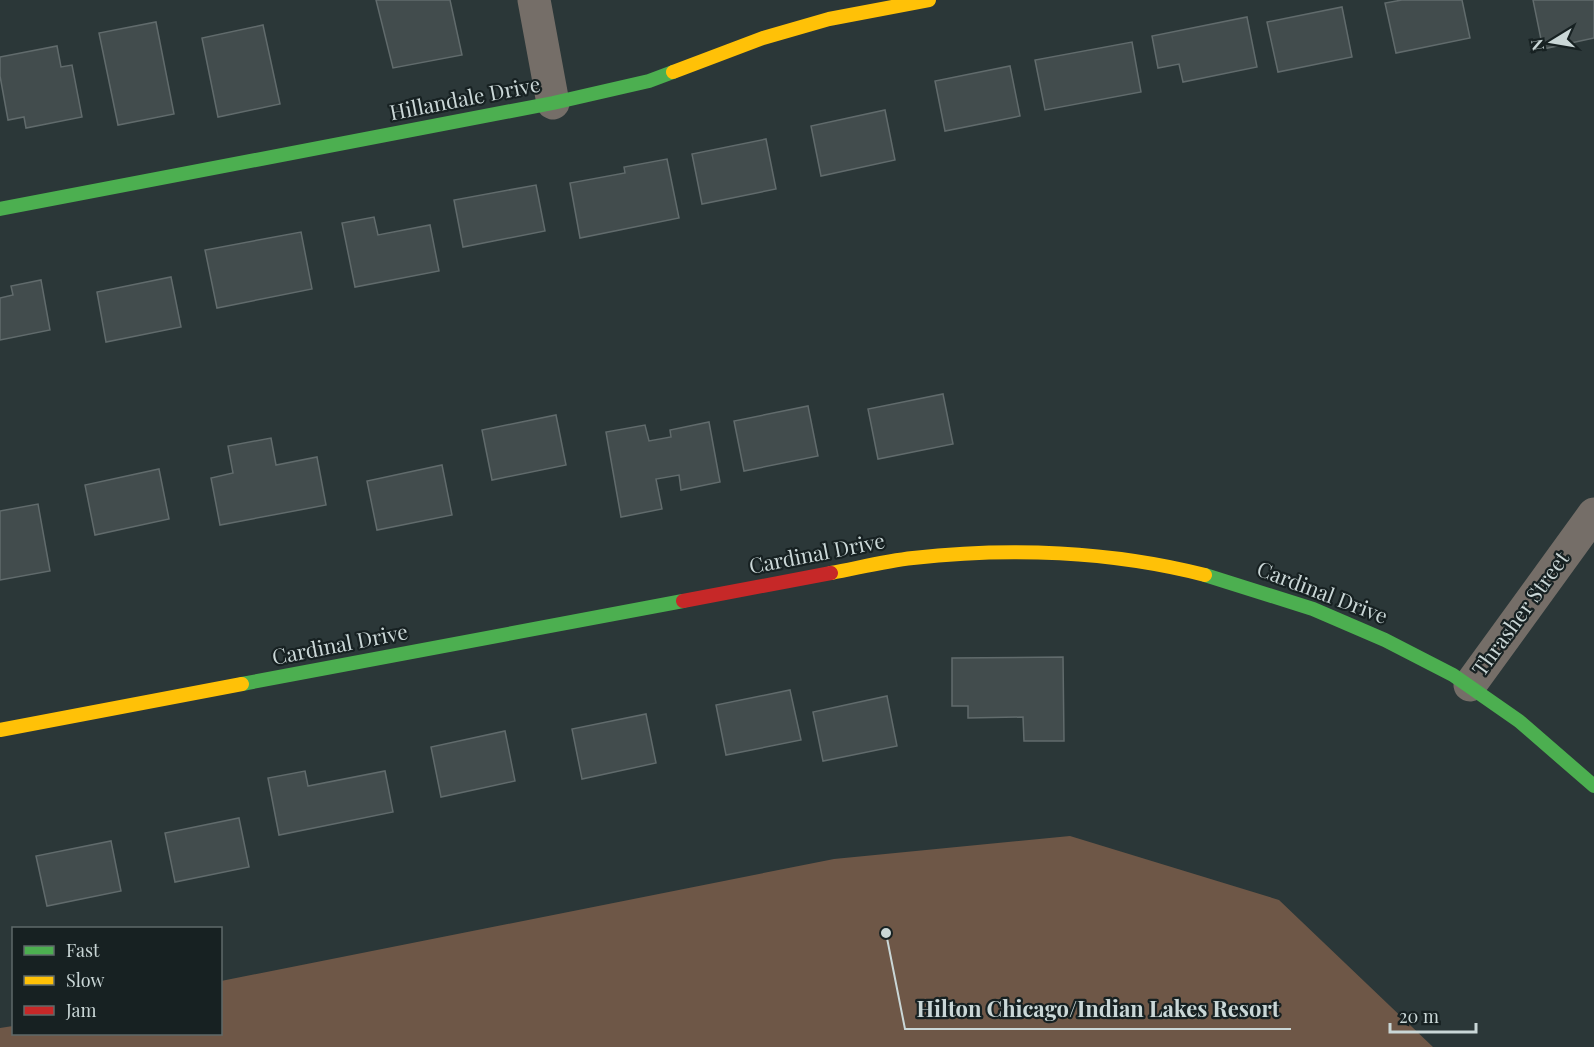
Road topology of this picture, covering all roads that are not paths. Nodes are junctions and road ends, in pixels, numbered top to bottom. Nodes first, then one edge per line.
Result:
1 (534, 0) edge
2 (930, 0) edge
3 (553, 103) junction
4 (0, 209) edge
5 (1594, 514) edge
6 (1470, 685) junction
7 (0, 730) edge
8 (1594, 786) edge

1 - 3 street
2 - 3 street, Hillandale Drive
3 - 4 street, Hillandale Drive
5 - 6 street, Thrasher Street
6 - 7 street, Cardinal Drive
6 - 8 street, Cardinal Drive

